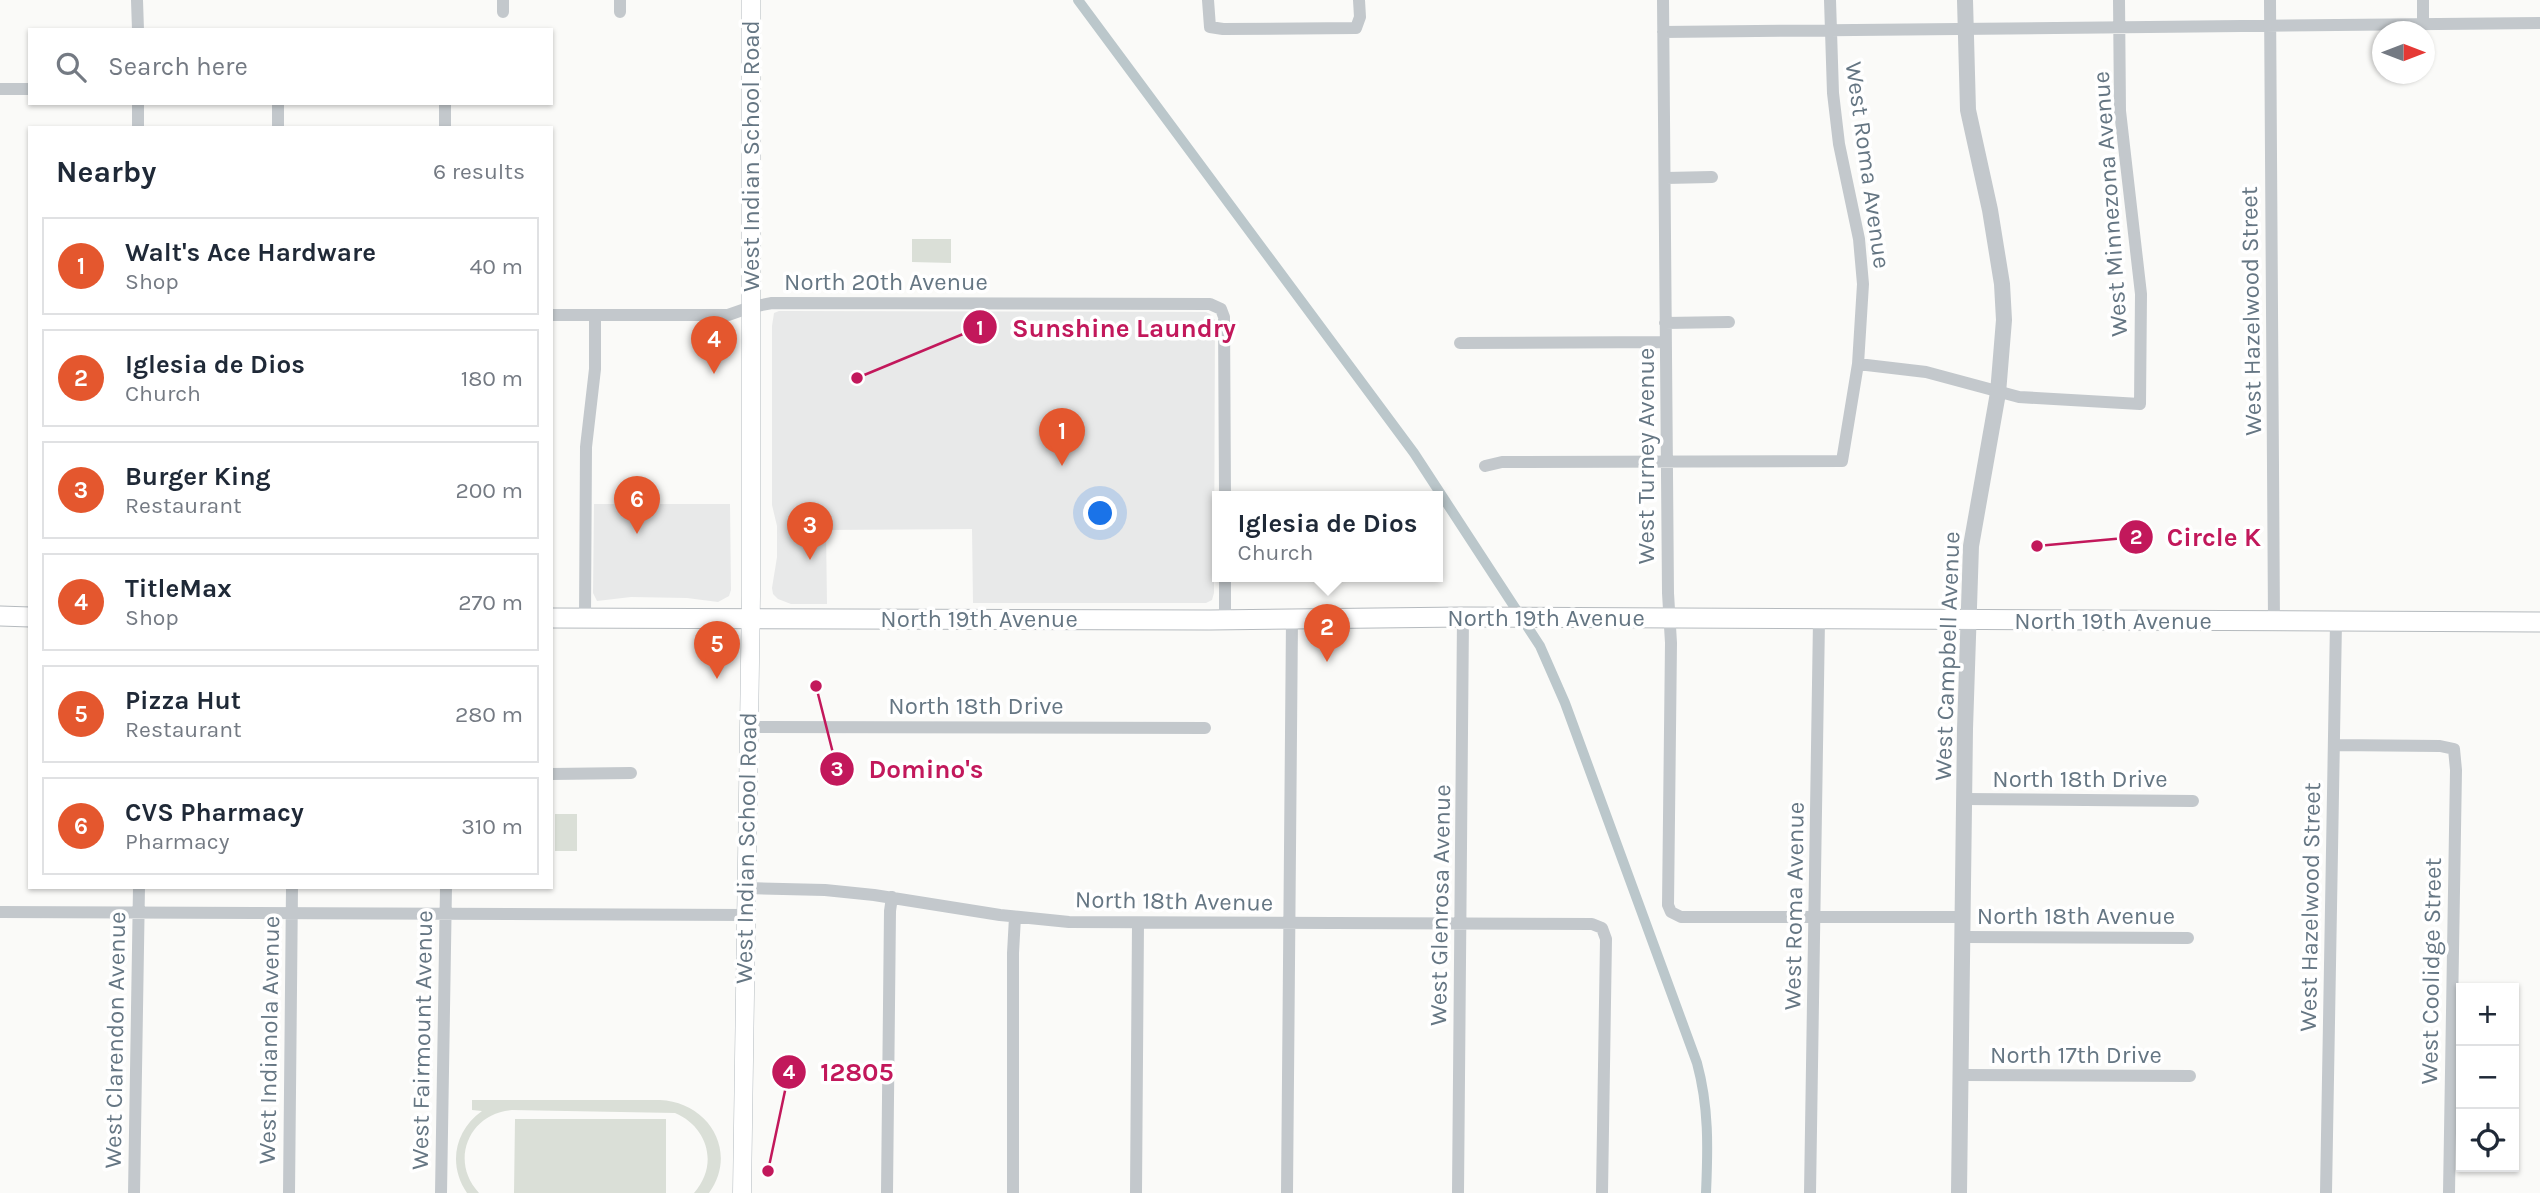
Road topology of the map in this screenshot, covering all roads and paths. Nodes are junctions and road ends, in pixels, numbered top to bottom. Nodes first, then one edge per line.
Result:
1 (137, 0) edge
2 (751, 0) edge
3 (1208, 0) edge
4 (1359, 0) edge
5 (1663, 0) edge
6 (1830, 0) edge
7 (1965, 0) edge
8 (2119, 0) edge
9 (2270, 0) edge
10 (2423, 0) edge
11 (2423, 21) edge
12 (2372, 23) edge
13 (2435, 23) edge
14 (2540, 23) edge
15 (2270, 24) junction
16 (138, 28) edge
17 (2119, 28) junction
18 (1965, 29) junction
19 (1830, 30) junction
20 (1663, 32) junction
21 (0, 89) edge
22 (28, 89) edge
23 (138, 105) edge
24 (278, 105) edge
25 (444, 105) edge
26 (138, 126) edge
27 (278, 126) edge
28 (445, 126) edge
29 (1712, 177) dead end
30 (1666, 178) junction
31 (751, 307) junction
32 (553, 315) edge
33 (595, 315) junction
34 (1729, 322) dead end
35 (1665, 323) junction
36 (1666, 342) junction
37 (1460, 343) dead end
38 (1858, 364) junction
39 (1998, 393) junction
40 (1667, 462) junction
41 (1485, 466) dead end
42 (1225, 491) edge
43 (1225, 582) edge
44 (0, 617) edge
45 (28, 617) edge
46 (1463, 617) junction
47 (553, 618) edge
48 (585, 618) junction
49 (750, 619) junction
50 (1225, 619) junction
51 (1293, 619) junction
52 (1670, 619) junction
53 (1819, 620) junction
54 (1969, 620) junction
55 (2274, 622) junction
56 (2336, 622) junction
57 (2540, 622) edge
58 (748, 727) junction
59 (1205, 728) dead end
60 (2334, 746) junction
61 (553, 774) edge
62 (631, 774) dead end
63 (1965, 799) junction
64 (2193, 801) dead end
65 (746, 888) junction
66 (138, 889) edge
67 (292, 889) edge
68 (446, 889) edge
69 (892, 897) junction
70 (0, 912) edge
71 (138, 912) junction
72 (292, 912) junction
73 (1671, 912) joint
74 (445, 914) junction
75 (746, 915) junction
76 (1015, 917) junction
77 (1964, 917) junction
78 (1815, 918) junction
79 (1138, 923) junction
80 (1460, 923) junction
81 (1289, 924) junction
82 (1963, 937) junction
83 (2188, 938) dead end
84 (1961, 1075) junction
85 (2190, 1076) dead end
86 (134, 1193) edge
87 (289, 1193) edge
88 (441, 1193) edge
89 (742, 1193) edge
90 (887, 1193) edge
91 (1013, 1193) edge
92 (1136, 1193) edge
93 (1287, 1193) edge
94 (1458, 1193) edge
95 (1602, 1193) edge
96 (1810, 1193) edge
97 (1959, 1193) edge
98 (2326, 1193) edge
99 (2449, 1193) edge

1 - 16 street
2 - 31 main road, West Indian School Road
3 - 4 street
5 - 20 street, West Turney Avenue
6 - 19 street, West Roma Avenue
7 - 18 street, West Campbell Avenue
8 - 17 street, West Minnezona Avenue
9 - 15 street, West Hazelwood Street
10 - 11 street
12 - 15 street
13 - 14 street
15 - 17 street
15 - 55 street, West Hazelwood Street
17 - 18 street
17 - 39 street, West Minnezona Avenue
18 - 19 street
18 - 39 street, West Campbell Avenue
19 - 20 street
19 - 38 street, West Roma Avenue
20 - 30 street, West Turney Avenue
21 - 22 street
23 - 26 street
24 - 27 street
25 - 28 street
29 - 30 street
30 - 35 street, West Turney Avenue
31 - 33 street, North 20th Avenue
31 - 42 street, North 20th Avenue
31 - 49 main road, West Indian School Road
32 - 33 street, North 20th Avenue
33 - 48 street
34 - 35 street
35 - 36 street, West Turney Avenue
36 - 37 street
36 - 40 street, West Turney Avenue
38 - 39 street
38 - 40 street, West Roma Avenue
39 - 54 street, West Campbell Avenue
40 - 41 street
40 - 52 street, West Turney Avenue
43 - 50 street
44 - 45 main road
46 - 51 main road, North 19th Avenue
46 - 52 main road, North 19th Avenue
46 - 80 street, West Glenrosa Avenue
47 - 48 main road, North 19th Avenue
48 - 49 main road, North 19th Avenue
49 - 50 main road, North 19th Avenue
49 - 58 main road, West Indian School Road
50 - 51 main road, North 19th Avenue
51 - 81 street
52 - 53 main road, North 19th Avenue
52 - 73 street, West Turney Avenue
53 - 54 main road, North 19th Avenue
53 - 78 street, West Roma Avenue
54 - 55 main road, North 19th Avenue
54 - 63 street, West Campbell Avenue
55 - 56 main road, North 19th Avenue
56 - 57 main road, North 19th Avenue
56 - 60 street, West Hazelwood Street
58 - 59 street, North 18th Drive
58 - 65 main road, West Indian School Road
60 - 98 street, West Hazelwood Street
60 - 99 street, West Coolidge Street
61 - 62 street
63 - 64 street, North 18th Drive
63 - 77 street, West Campbell Avenue
65 - 69 street, North 18th Avenue
65 - 75 main road, West Indian School Road
66 - 71 street, West Clarendon Avenue
67 - 72 street, West Indianola Avenue
68 - 74 street, West Fairmount Avenue
69 - 76 street, North 18th Avenue
69 - 90 street
70 - 71 street
71 - 72 street
71 - 86 street, West Clarendon Avenue
72 - 74 street
72 - 87 street, West Indianola Avenue
73 - 78 street, North 18th Avenue
74 - 75 street
74 - 88 street, West Fairmount Avenue
75 - 89 main road, West Indian School Road
76 - 79 street, North 18th Avenue
76 - 91 street
77 - 78 street, North 18th Avenue
77 - 82 street, West Campbell Avenue
78 - 96 street, West Roma Avenue
79 - 81 street, North 18th Avenue
79 - 92 street
80 - 81 street, North 18th Avenue
80 - 94 street, West Glenrosa Avenue
80 - 95 street, North 18th Avenue
81 - 93 street
82 - 83 street, North 18th Avenue
82 - 84 street, West Campbell Avenue
84 - 85 street, North 17th Drive
84 - 97 street, West Campbell Avenue

